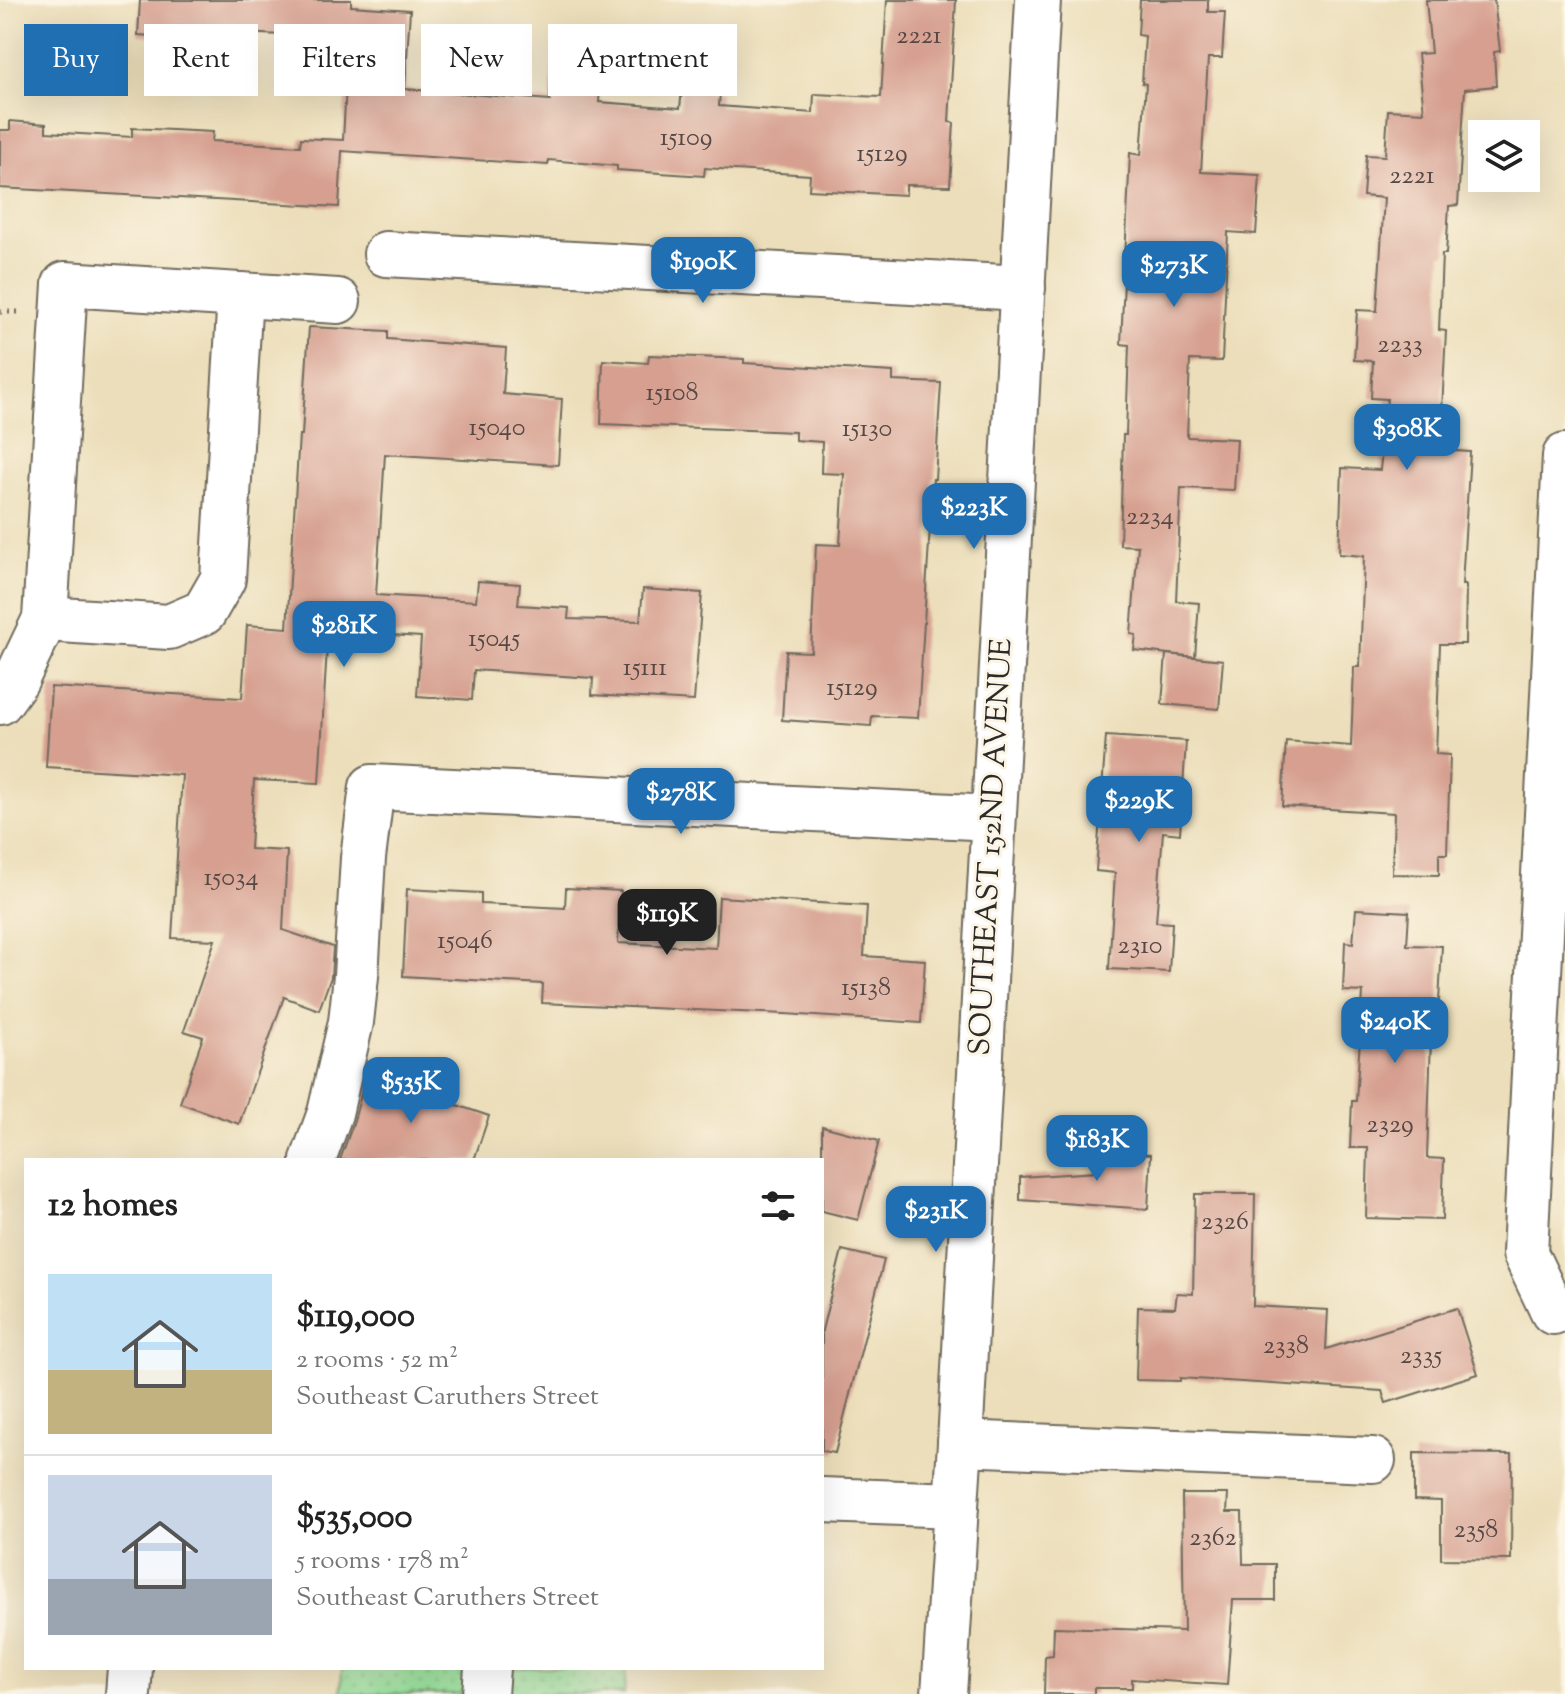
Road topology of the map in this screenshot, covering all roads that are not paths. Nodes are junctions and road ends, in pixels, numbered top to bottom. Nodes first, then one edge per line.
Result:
1 (1038, 0) edge
2 (386, 254) dead end
3 (1023, 288) junction
4 (240, 295) junction
5 (338, 301) dead end
6 (1565, 456) edge
7 (45, 619) junction
8 (0, 702) edge
9 (993, 818) junction
10 (314, 1158) edge
11 (1553, 1312) dead end
12 (960, 1443) junction
13 (1373, 1460) dead end
14 (824, 1500) edge
15 (956, 1505) junction
16 (130, 1670) edge
17 (487, 1670) edge
18 (128, 1694) edge
19 (485, 1694) edge
20 (944, 1694) edge

1 - 3 street, SOUTHEAST 152ND AVENUE
2 - 3 street
3 - 9 street, SOUTHEAST 152ND AVENUE
4 - 5 street
4 - 7 street
4 - 7 street
6 - 11 street
7 - 8 street
9 - 10 street
9 - 12 street, SOUTHEAST 152ND AVENUE
12 - 13 street
12 - 15 street, SOUTHEAST 152ND AVENUE
14 - 15 street
15 - 20 street, SOUTHEAST 152ND AVENUE
16 - 18 street
17 - 19 street

